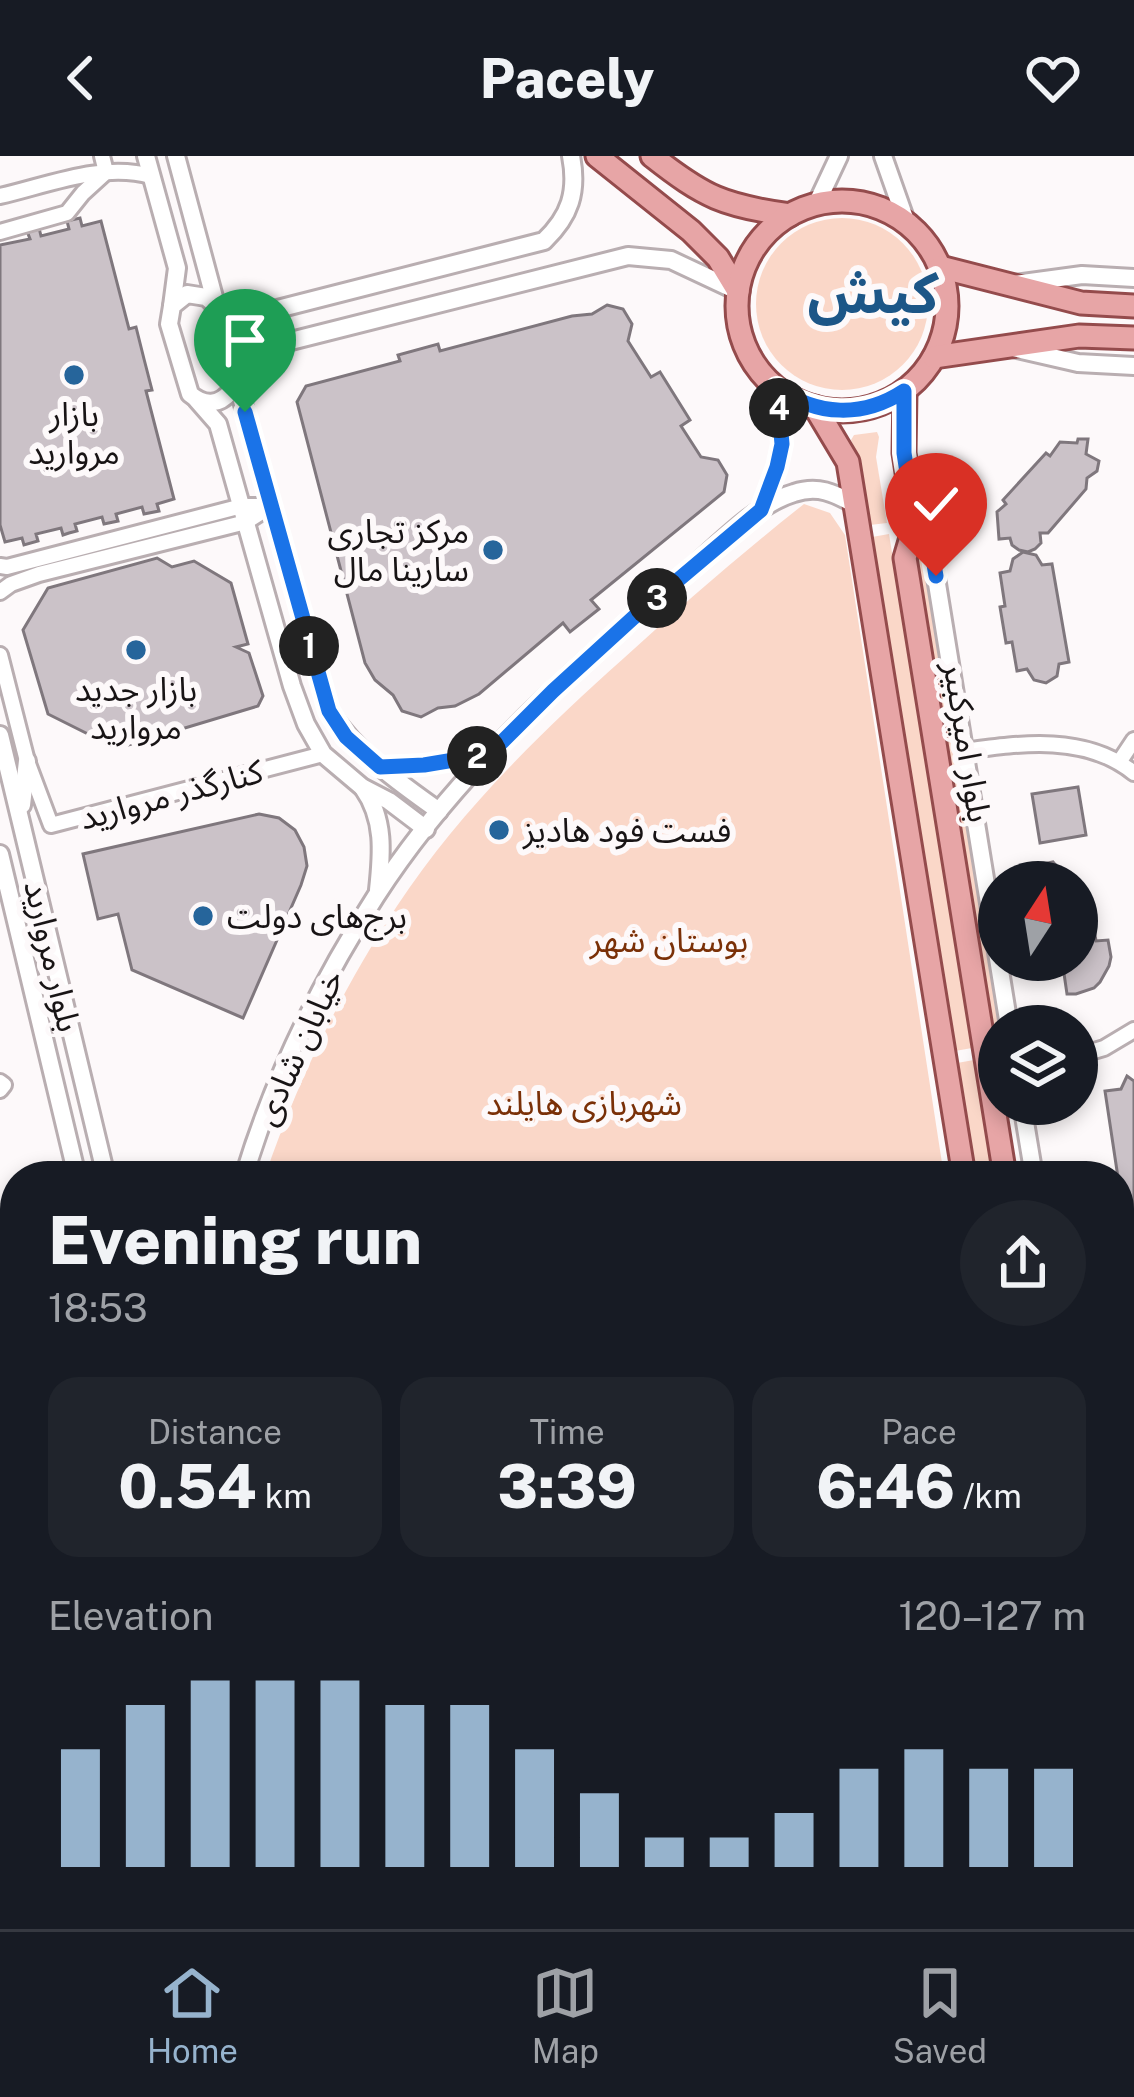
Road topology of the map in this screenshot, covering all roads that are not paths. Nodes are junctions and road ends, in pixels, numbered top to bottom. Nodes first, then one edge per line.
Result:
1 (146, 156) edge
2 (176, 156) edge
3 (571, 156) edge
4 (597, 156) edge
5 (652, 156) edge
6 (839, 156) edge
7 (884, 156) edge
8 (104, 164) edge
9 (151, 176) junction
10 (0, 196) edge
11 (816, 205) junction
12 (790, 215) junction
13 (907, 224) junction
14 (0, 232) edge
15 (940, 267) junction
16 (1134, 278) edge
17 (1003, 285) junction
18 (738, 291) junction
19 (172, 306) junction
20 (1134, 306) edge
21 (218, 312) junction
22 (1134, 338) edge
23 (1000, 345) junction
24 (934, 357) junction
25 (1134, 366) edge
26 (234, 372) junction
27 (777, 388) junction
28 (904, 391) junction
29 (197, 400) junction
30 (815, 407) junction
31 (854, 504) junction
32 (271, 506) junction
33 (761, 510) junction
34 (244, 514) junction
35 (915, 524) junction
36 (3, 577) edge
37 (0, 655) edge
38 (0, 735) edge
39 (1134, 740) edge
40 (964, 751) junction
41 (323, 754) junction
42 (490, 754) junction
43 (27, 761) junction
44 (1120, 761) junction
45 (380, 767) junction
46 (1134, 773) edge
47 (404, 786) junction
48 (362, 787) junction
49 (389, 801) junction
50 (439, 811) junction
51 (20, 818) junction
52 (425, 829) junction
53 (0, 854) edge
54 (3, 882) edge
55 (375, 898) junction
56 (979, 1005) edge
57 (1006, 1005) edge
58 (1134, 1030) edge
59 (1098, 1050) edge
60 (76, 1052) junction
61 (49, 1058) junction
62 (999, 1125) edge
63 (1026, 1125) edge
64 (73, 1161) edge
65 (102, 1161) edge
66 (249, 1161) edge
67 (962, 1161) edge
68 (1003, 1161) edge
69 (1032, 1161) edge

1 - 9 street
2 - 21 street
3 - 21 street
4 - 18 main road
5 - 12 main road
6 - 11 street
7 - 13 street
8 - 9 street
8 - 10 street
8 - 14 street
9 - 19 street
11 - 12 main road
11 - 13 main road
12 - 18 main road
13 - 15 main road
15 - 17 main road
15 - 24 main road
16 - 17 street
17 - 20 main road
18 - 26 street
18 - 27 main road
19 - 21 street
19 - 29 street
21 - 26 street
22 - 23 main road
23 - 24 main road
23 - 25 street
24 - 28 main road
26 - 29 street
26 - 32 street
27 - 30 main road
27 - 33 street
28 - 30 main road
28 - 35 main road, بلوار امیرکبیر
29 - 34 street
30 - 31 main road
31 - 33 street, خیابان شادی
31 - 67 main road
32 - 34 street
32 - 45 street
33 - 42 street, خیابان شادی
34 - 36 street
34 - 41 street
35 - 40 street
35 - 56 main road, بلوار امیرکبیر
37 - 43 street, کنارگذر مروارید
38 - 51 street, بلوار مروارید
39 - 44 street
40 - 44 street
40 - 57 street
41 - 43 street, کنارگذر مروارید
41 - 48 street
42 - 45 street
42 - 50 street, خیابان شادی
43 - 51 street
44 - 46 street
45 - 47 street
47 - 49 street
47 - 50 street
48 - 49 street
48 - 55 street
49 - 52 street
50 - 52 street, خیابان شادی
51 - 60 street, بلوار مروارید
52 - 55 street, خیابان شادی
53 - 54 street, بلوار مروارید
54 - 61 street, بلوار مروارید
55 - 66 street, خیابان شادی
58 - 59 street
60 - 61 street
60 - 65 street, بلوار مروارید
61 - 64 street, بلوار مروارید
62 - 68 main road, بلوار امیرکبیر
63 - 69 street

